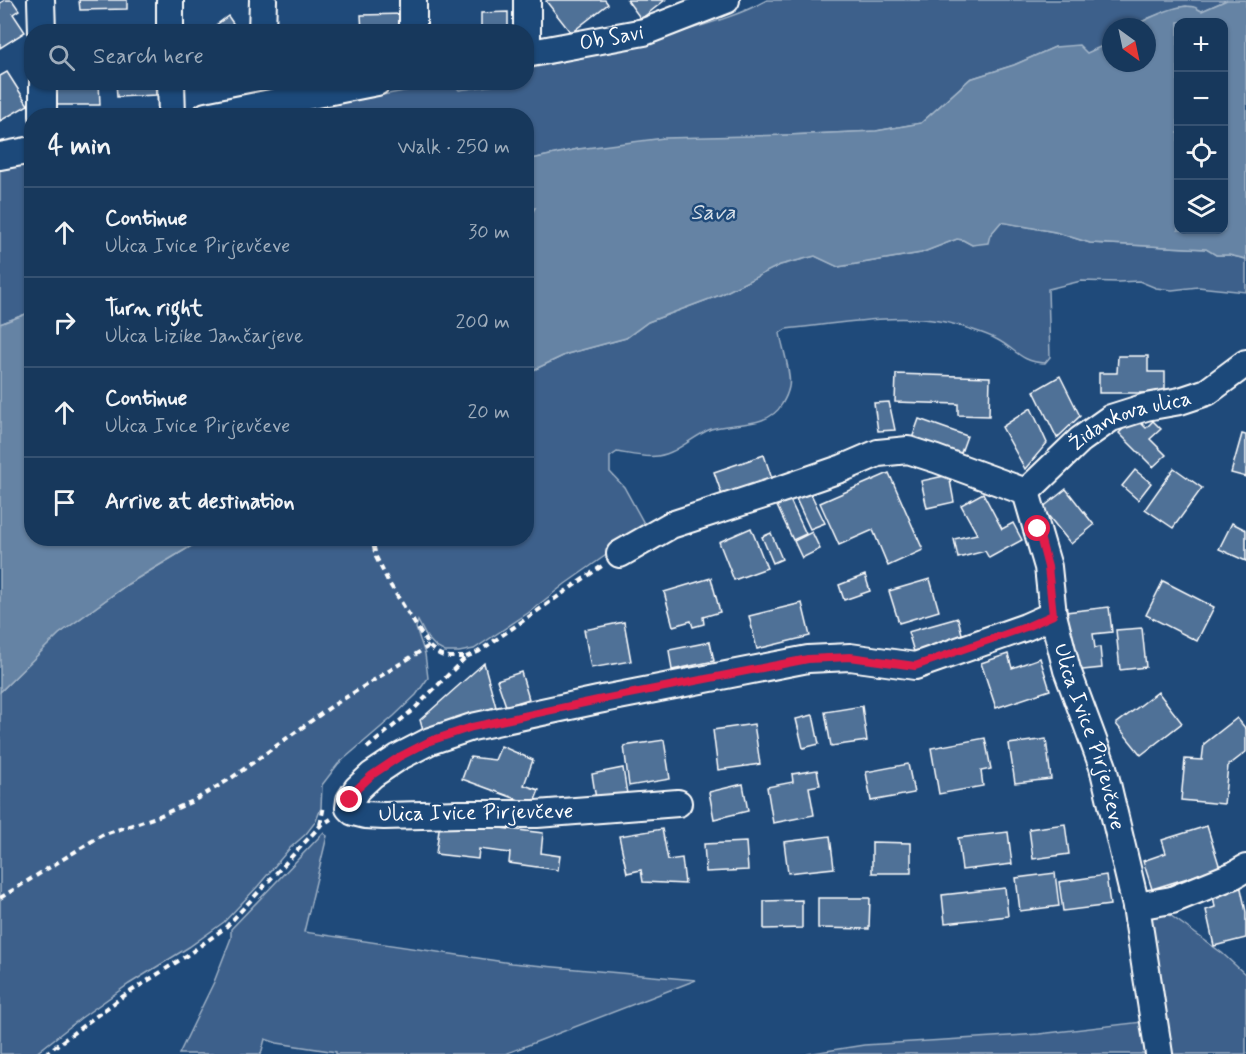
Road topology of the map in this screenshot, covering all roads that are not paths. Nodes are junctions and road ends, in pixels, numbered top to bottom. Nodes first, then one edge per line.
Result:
1 (41, 0) edge
2 (170, 0) edge
3 (263, 0) edge
4 (413, 0) edge
5 (527, 0) edge
6 (726, 0) edge
7 (42, 24) edge
8 (170, 24) edge
9 (262, 24) edge
10 (413, 24) edge
11 (527, 24) edge
12 (534, 53) edge
13 (43, 90) edge
14 (171, 90) edge
15 (293, 90) edge
16 (261, 93) edge
17 (43, 108) edge
18 (172, 108) edge
19 (225, 108) edge
20 (24, 152) edge
21 (0, 156) edge
22 (1246, 363) edge
23 (1026, 492) junction
24 (620, 554) road end
25 (1053, 615) junction
26 (678, 803) dead end
27 (1246, 868) edge
28 (1137, 906) junction
29 (1159, 1054) edge

1 - 7 street
2 - 8 street
3 - 9 street
4 - 10 street
5 - 11 street
6 - 12 street, Ob Savi
13 - 17 street
14 - 18 street
15 - 16 street
16 - 19 street
20 - 21 street
22 - 23 street, Židankova ulica
23 - 24 street
23 - 25 street, Ulica Ivice Pirjevčeve
25 - 26 street, Ulica Ivice Pirjevčeve
25 - 28 street, Ulica Ivice Pirjevčeve
27 - 28 street
28 - 29 street, Ulica Ivice Pirjevčeve

